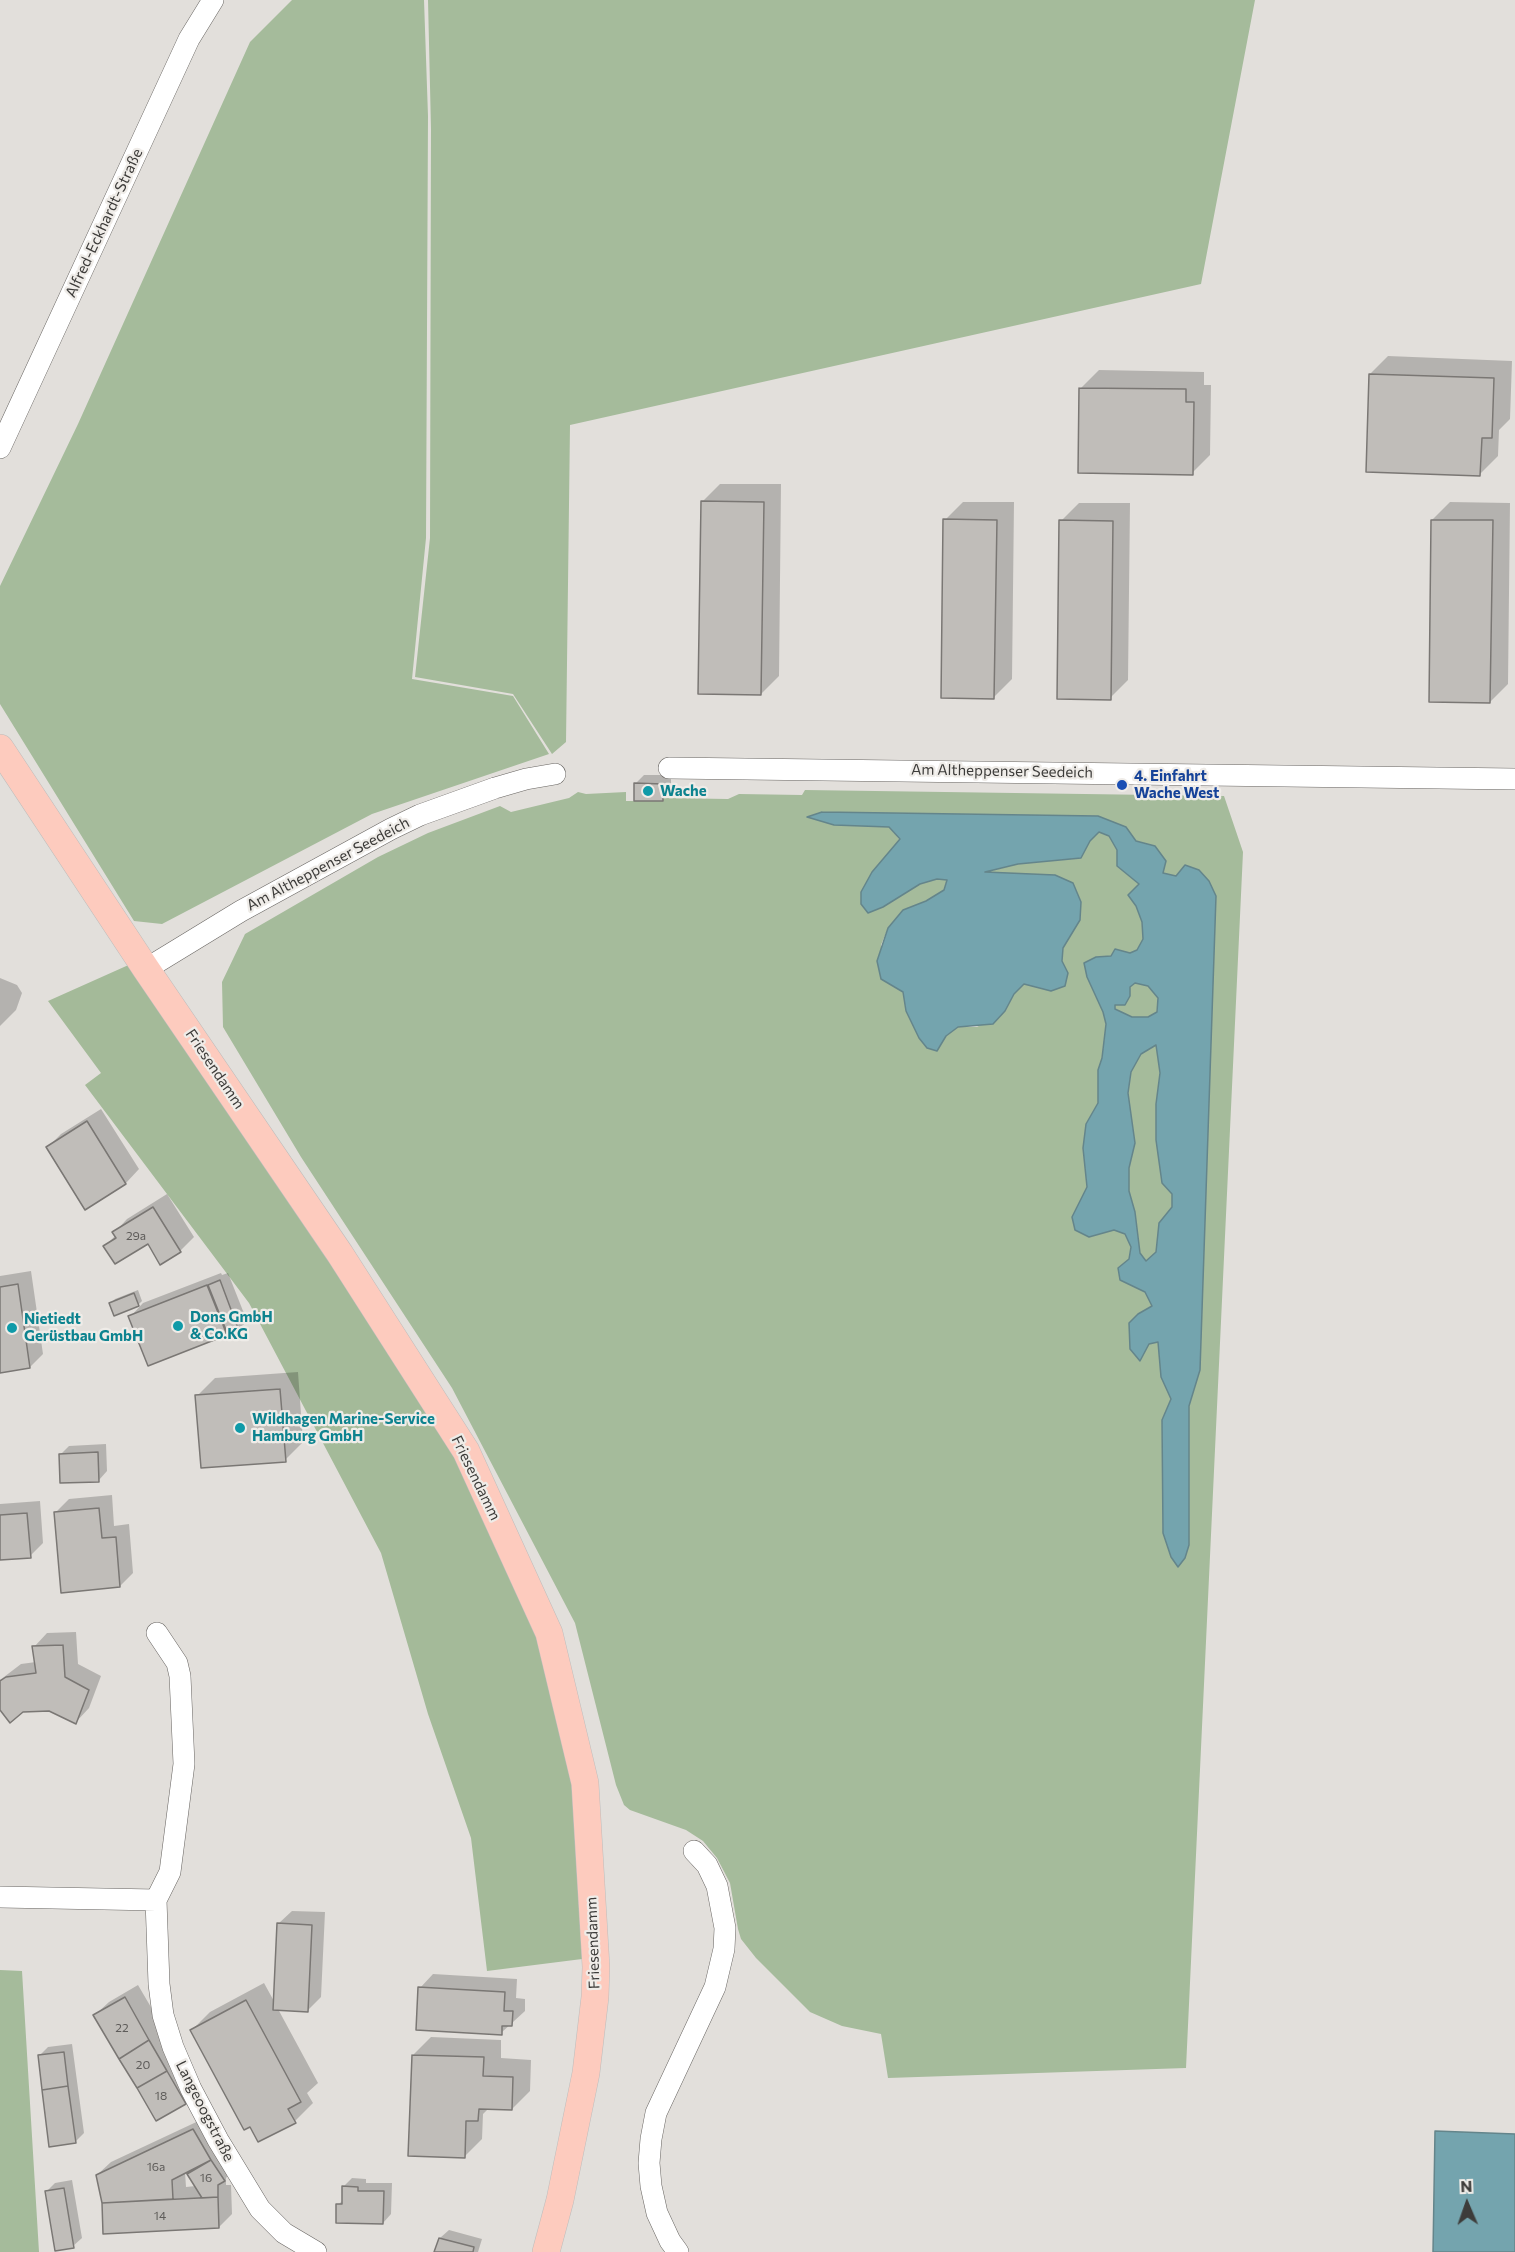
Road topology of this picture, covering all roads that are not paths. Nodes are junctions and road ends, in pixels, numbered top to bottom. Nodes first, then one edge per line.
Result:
1 (213, 0) edge
2 (0, 448) edge
3 (0, 748) edge
4 (669, 768) dead end
5 (555, 774) dead end
6 (1515, 779) edge
7 (146, 969) junction
8 (157, 1633) dead end
9 (694, 1851) dead end
10 (0, 1897) edge
11 (156, 1900) junction
12 (316, 2252) edge
13 (546, 2252) edge
14 (678, 2252) edge

1 - 2 street, Alfred-Eckhardt-Straße
3 - 7 main road, Friesendamm
4 - 6 street, Am Altheppenser Seedeich
5 - 7 street, Am Altheppenser Seedeich
7 - 13 main road, Friesendamm
8 - 11 street, Langeoogstraße
9 - 14 street
10 - 11 street
11 - 12 street, Langeoogstraße

